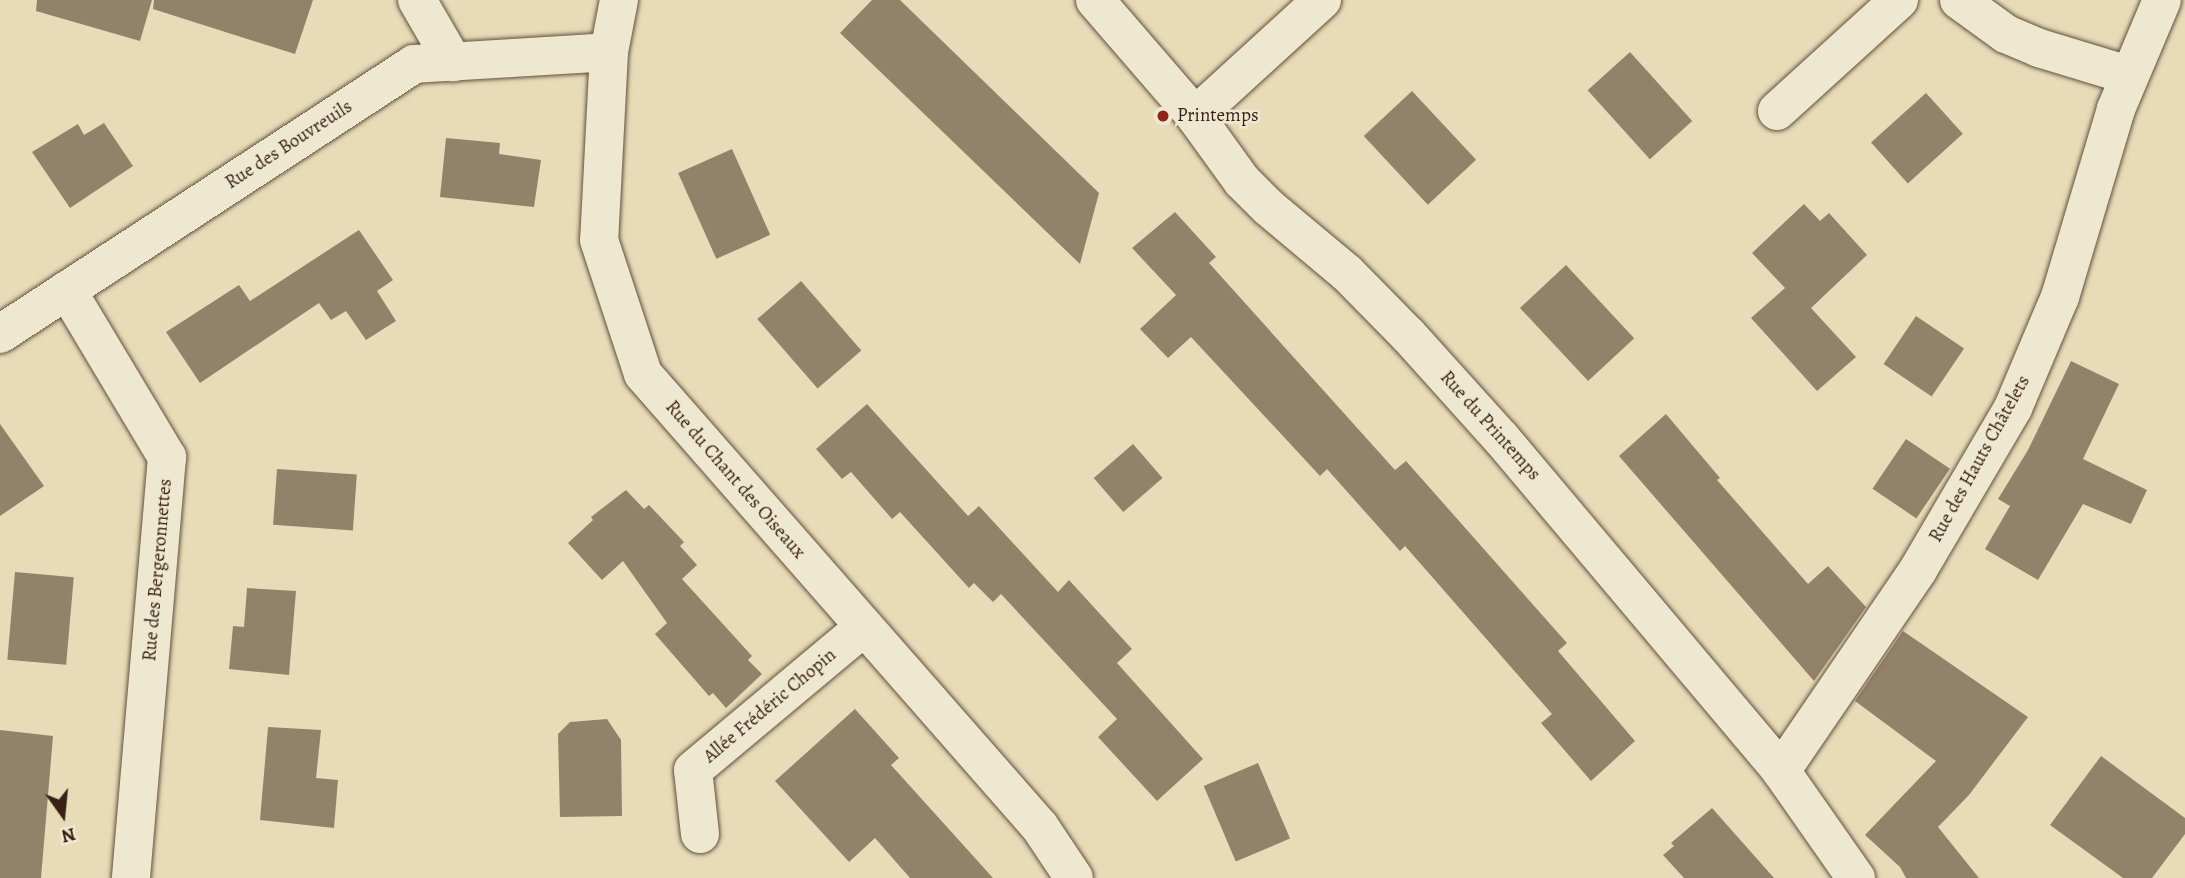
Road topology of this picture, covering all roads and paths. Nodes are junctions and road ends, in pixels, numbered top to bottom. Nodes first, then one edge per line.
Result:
1 (417, 0) edge
2 (620, 0) edge
3 (1096, 0) edge
4 (1322, 0) edge
5 (1899, 0) edge
6 (1959, 0) edge
7 (2162, 0) edge
8 (609, 52) junction
9 (453, 62) junction
10 (2128, 75) junction
11 (1777, 111) dead end
12 (1195, 116) junction
13 (67, 290) junction
14 (0, 334) edge
15 (863, 627) junction
16 (1781, 771) junction
17 (700, 834) dead end
18 (131, 878) edge
19 (1074, 878) edge
20 (1856, 878) edge

1 - 9 street
2 - 8 street, Rue du Chant des Oiseaux
3 - 12 street, Rue du Printemps
4 - 12 street
5 - 11 street
6 - 10 street
7 - 10 street, Rue des Hauts Châtelets
8 - 9 street, Rue des Bouvreuils
8 - 15 street, Rue du Chant des Oiseaux
9 - 13 street, Rue des Bouvreuils
10 - 16 street, Rue des Hauts Châtelets
12 - 16 street, Rue du Printemps
13 - 14 street, Rue des Bouvreuils
13 - 18 street, Rue des Bergeronnettes
15 - 17 street, Allée Frédéric Chopin
15 - 19 street, Rue du Chant des Oiseaux
16 - 20 street, Rue du Printemps

